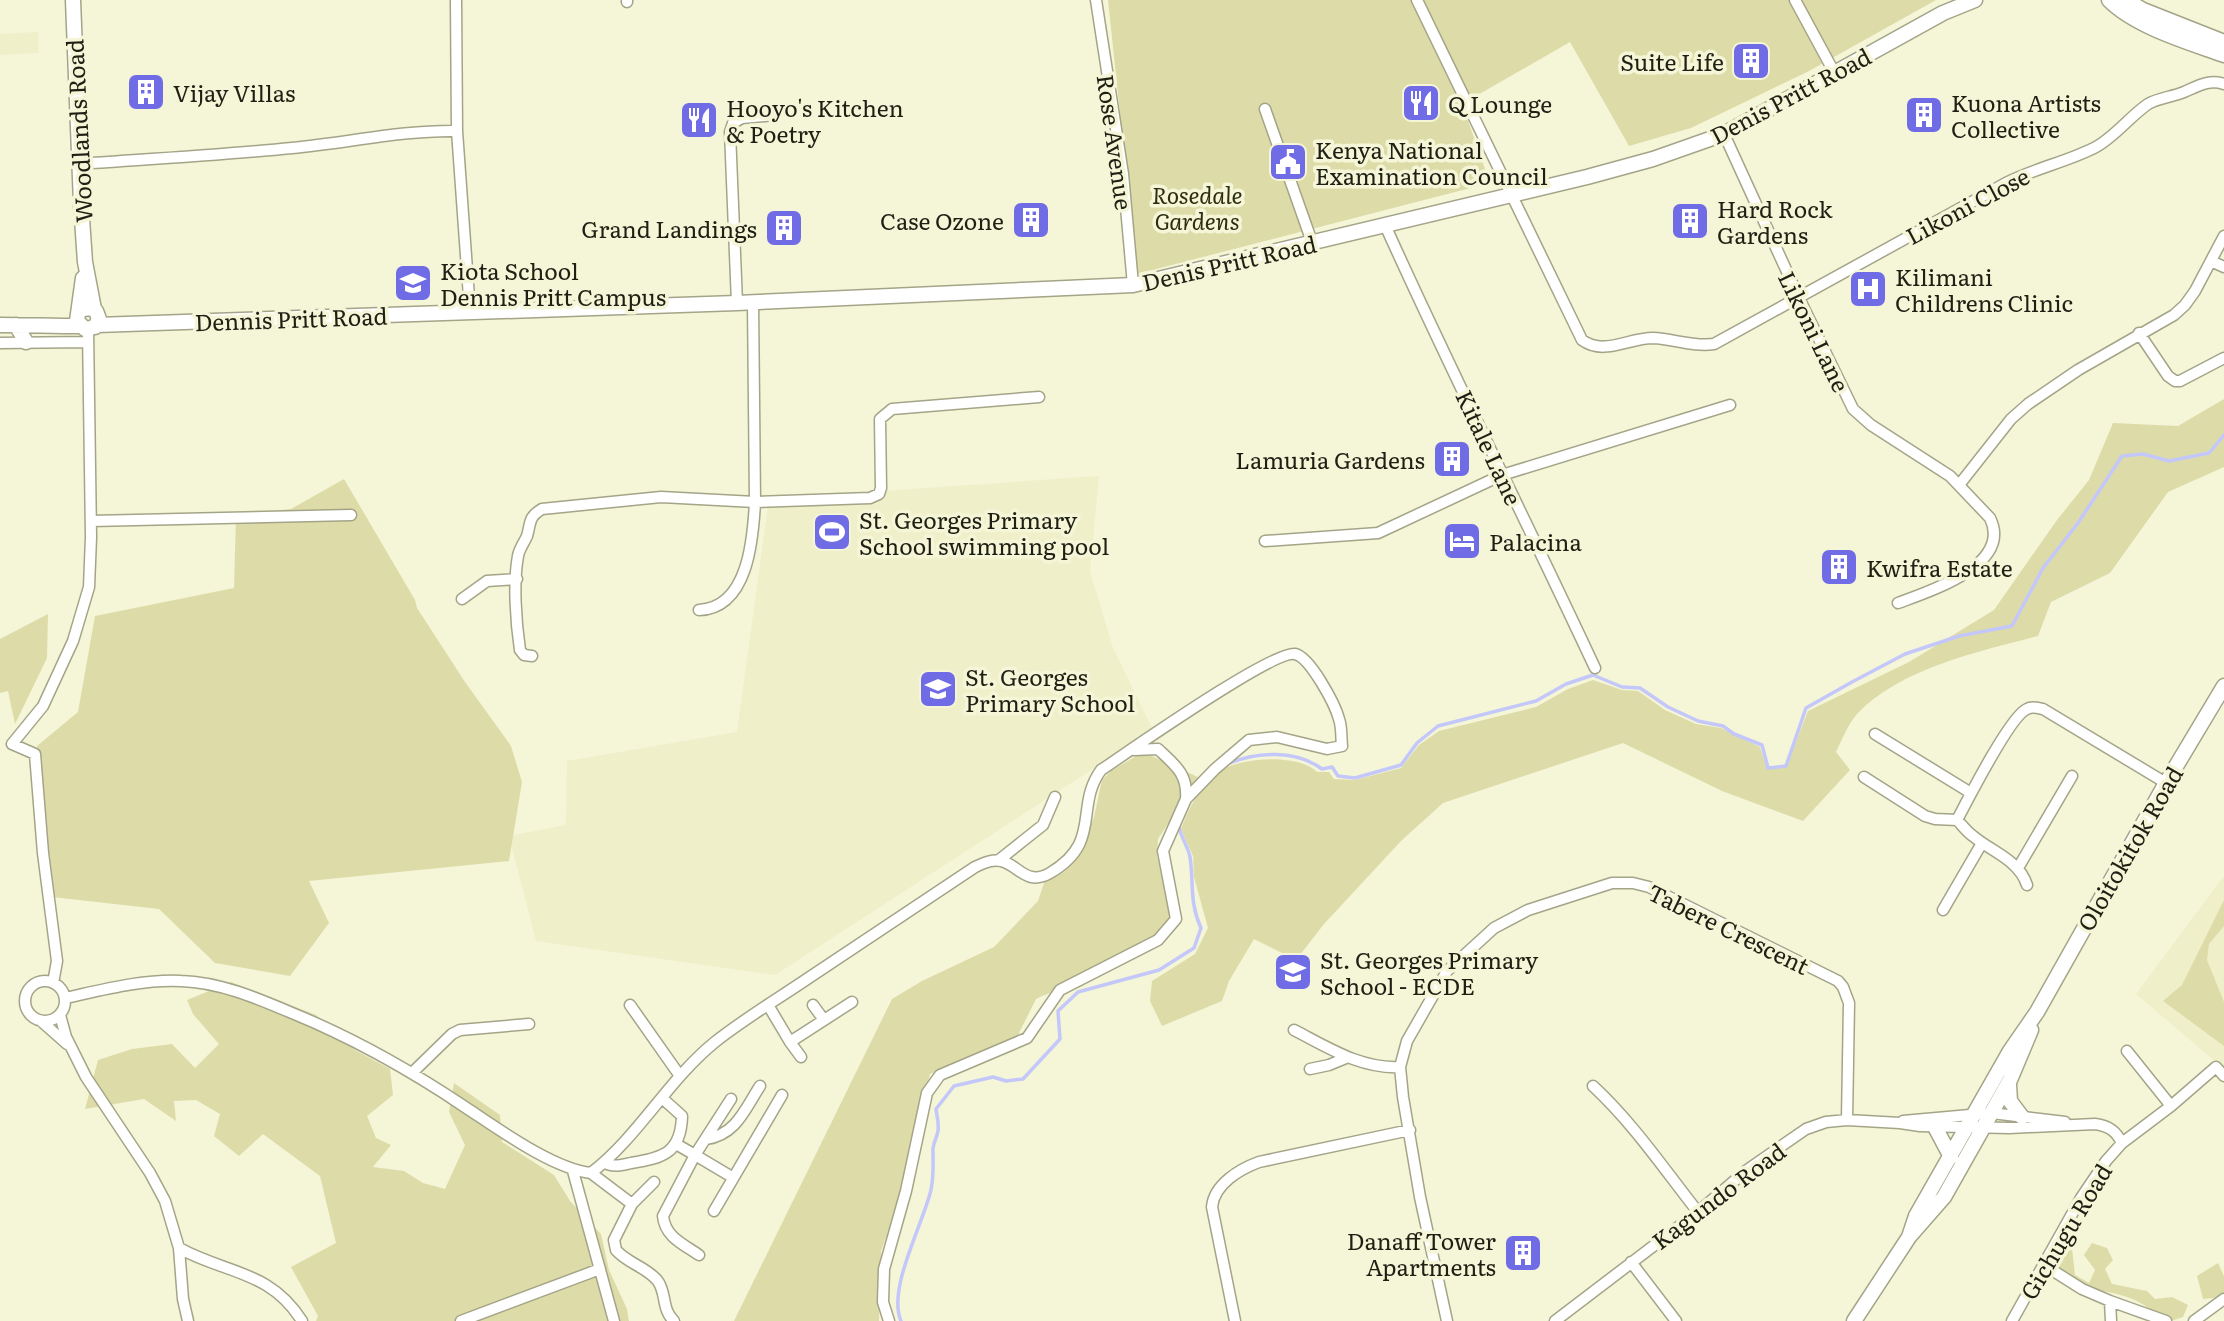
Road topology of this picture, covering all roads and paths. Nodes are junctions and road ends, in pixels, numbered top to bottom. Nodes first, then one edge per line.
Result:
1 (73, 0) edge
2 (456, 0) edge
3 (1096, 0) edge
4 (1417, 0) edge
5 (1795, 0) edge
6 (1957, 0) edge
7 (1975, 0) edge
8 (2109, 0) edge
9 (2127, 0) edge
10 (1943, 13) junction
11 (2224, 42) edge
12 (2224, 55) edge
13 (1834, 72) junction
14 (2224, 84) edge
15 (1265, 109) dead end
16 (776, 115) dead end
17 (457, 131) junction
18 (1724, 134) junction
19 (79, 164) junction
20 (1514, 194) junction
21 (1385, 225) junction
22 (2224, 236) edge
23 (1312, 242) junction
24 (2211, 261) junction
25 (2224, 267) edge
26 (1133, 285) junction
27 (1799, 298) junction
28 (753, 302) junction
29 (737, 303) junction
30 (470, 311) junction
31 (88, 321) junction
32 (0, 325) edge
33 (16, 325) junction
34 (2139, 334) junction
35 (26, 342) junction
36 (0, 343) edge
37 (2224, 358) edge
38 (1039, 397) dead end
39 (1730, 405) dead end
40 (1502, 475) junction
41 (1959, 485) junction
42 (755, 502) junction
43 (351, 514) dead end
44 (91, 521) junction
45 (1265, 541) dead end
46 (517, 579) junction
47 (462, 599) dead end
48 (1898, 603) dead end
49 (699, 610) dead end
50 (532, 656) dead end
51 (1595, 668) dead end
52 (2224, 686) edge
53 (1875, 734) dead end
54 (1131, 751) junction
55 (2072, 776) dead end
56 (1864, 777) dead end
57 (2166, 783) junction
58 (1970, 793) junction
59 (1055, 797) dead end
60 (1186, 799) junction
61 (1957, 820) junction
62 (1982, 843) junction
63 (999, 860) junction
64 (2018, 868) junction
65 (2026, 885) dead end
66 (1943, 910) dead end
67 (53, 983) junction
68 (65, 998) junction
69 (852, 1002) dead end
70 (768, 1004) junction
71 (813, 1004) dead end
72 (630, 1005) dead end
73 (2037, 1012) junction
74 (60, 1015) junction
75 (824, 1020) junction
76 (41, 1021) junction
77 (529, 1024) dead end
78 (1294, 1030) dead end
79 (790, 1042) junction
80 (71, 1049) junction
81 (2127, 1051) dead end
82 (801, 1057) dead end
83 (1346, 1058) junction
84 (1400, 1067) junction
85 (1310, 1069) dead end
86 (413, 1072) junction
87 (681, 1076) junction
88 (2224, 1076) edge
89 (2010, 1080) junction
90 (760, 1086) dead end
91 (1593, 1086) dead end
92 (782, 1095) dead end
93 (662, 1098) junction
94 (731, 1099) dead end
95 (2171, 1107) junction
96 (1976, 1113) junction
97 (1992, 1113) junction
98 (2022, 1116) junction
99 (1847, 1120) junction
100 (1900, 1123) junction
101 (1934, 1125) junction
102 (2077, 1125) junction
103 (1975, 1127) junction
104 (1409, 1130) junction
105 (706, 1139) junction
106 (2122, 1143) junction
107 (676, 1144) junction
108 (695, 1155) junction
109 (1951, 1157) junction
110 (604, 1163) junction
111 (573, 1171) junction
112 (591, 1173) junction
113 (732, 1177) junction
114 (654, 1182) dead end
115 (632, 1204) junction
116 (714, 1210) dead end
117 (1698, 1212) junction
118 (1909, 1237) junction
119 (179, 1248) junction
120 (699, 1255) dead end
121 (1631, 1262) junction
122 (2044, 1265) junction
123 (600, 1269) junction
124 (2224, 1299) edge
125 (2110, 1301) junction
126 (188, 1321) edge
127 (302, 1321) edge
128 (461, 1321) edge
129 (614, 1321) edge
130 (674, 1321) edge
131 (889, 1321) edge
132 (1235, 1321) edge
133 (1447, 1321) edge
134 (1555, 1321) edge
135 (1676, 1321) edge
136 (1854, 1321) edge
137 (2012, 1321) edge
138 (2111, 1321) edge
139 (2166, 1321) edge
140 (2194, 1321) edge

1 - 19 main road, Woodlands Road
2 - 17 street
3 - 26 street, Rose Avenue
4 - 20 street, Likoni Close
5 - 13 street
6 - 10 main road, Denis Pritt Road
7 - 10 main road, Denis Pritt Road
8 - 12 main road
9 - 11 main road
10 - 13 main road, Denis Pritt Road
13 - 18 main road, Denis Pritt Road
14 - 27 street, Likoni Close
15 - 23 street
16 - 29 street
17 - 19 street
17 - 30 street
18 - 20 main road, Denis Pritt Road
18 - 27 street, Likoni Lane
19 - 31 main road, Woodlands Road
20 - 21 main road, Denis Pritt Road
20 - 27 street, Likoni Close
21 - 23 main road, Denis Pritt Road
21 - 40 street, Kitale Lane
22 - 24 street
23 - 26 main road, Denis Pritt Road
24 - 25 street
24 - 34 street
26 - 28 main road, Denis Pritt Road
27 - 41 street, Likoni Lane
28 - 29 main road, Denis Pritt Road
28 - 42 street
29 - 30 main road, Denis Pritt Road
30 - 31 main road, Dennis Pritt Road
31 - 33 main road, Dennis Pritt Road
31 - 35 street
31 - 44 street
32 - 33 main road, Dennis Pritt Road
33 - 35 main road
34 - 37 street
34 - 41 street
35 - 36 street
38 - 42 street
39 - 40 street
40 - 45 street
40 - 51 street, Kitale Lane
41 - 48 street, Likoni Lane
42 - 46 street
42 - 49 street
43 - 44 street
44 - 67 street
46 - 47 street
46 - 50 street
52 - 57 main road, Oloitokitok Road
53 - 58 street
54 - 60 street
54 - 60 street
54 - 63 street
55 - 64 street
56 - 61 street
57 - 58 street
57 - 73 main road, Oloitokitok Road
58 - 61 street
59 - 63 street
60 - 131 street
61 - 62 street
62 - 64 street
62 - 66 street
63 - 70 street
64 - 65 street
67 - 68 street
67 - 76 street
68 - 74 street
68 - 86 street
69 - 75 street
70 - 79 street
70 - 87 street
71 - 75 street
72 - 87 street
73 - 89 main road, Oloitokitok Road
73 - 96 main road, Oloitokitok Road
74 - 76 street
74 - 80 street
75 - 79 street
76 - 80 street
77 - 86 street
78 - 83 street
79 - 82 street
80 - 119 street
81 - 95 street
83 - 84 street
83 - 85 street
84 - 99 street, Tabere Crescent
84 - 104 street, Tabere Crescent
86 - 111 street
87 - 93 street
88 - 95 street, Gichugu Road
89 - 97 main road, Oloitokitok Road
89 - 98 main road
90 - 105 street
91 - 117 street
92 - 113 street
93 - 107 street
93 - 110 street
94 - 105 street
95 - 106 street, Gichugu Road
96 - 97 street, Kagundo Road
96 - 100 street, Kagundo Road
96 - 103 main road, Oloitokitok Road
97 - 98 street, Kagundo Road
97 - 103 main road, Oloitokitok Road
98 - 102 street, Kagundo Road
99 - 100 street, Kagundo Road
99 - 117 street, Kagundo Road
100 - 101 street, Kagundo Road
101 - 103 street, Kagundo Road
101 - 109 main road
102 - 103 street, Kagundo Road
102 - 106 street
103 - 109 main road, Oloitokitok Road
103 - 118 main road, Oloitokitok Road
104 - 132 street
104 - 133 street, Tabere Crescent
105 - 108 street
106 - 122 street, Gichugu Road
107 - 108 street
107 - 110 street
108 - 113 street
108 - 120 street
109 - 118 main road, Oloitokitok Road
110 - 112 street
111 - 112 street
111 - 123 street
112 - 115 street
113 - 116 street
114 - 115 street
115 - 130 street
117 - 121 street, Kagundo Road
118 - 136 main road, Oloitokitok Road
119 - 126 street
119 - 127 street
121 - 134 street, Kagundo Road
121 - 135 street
122 - 125 street
122 - 137 street, Gichugu Road
123 - 128 street
123 - 129 street
124 - 140 street
125 - 138 street
125 - 139 street

